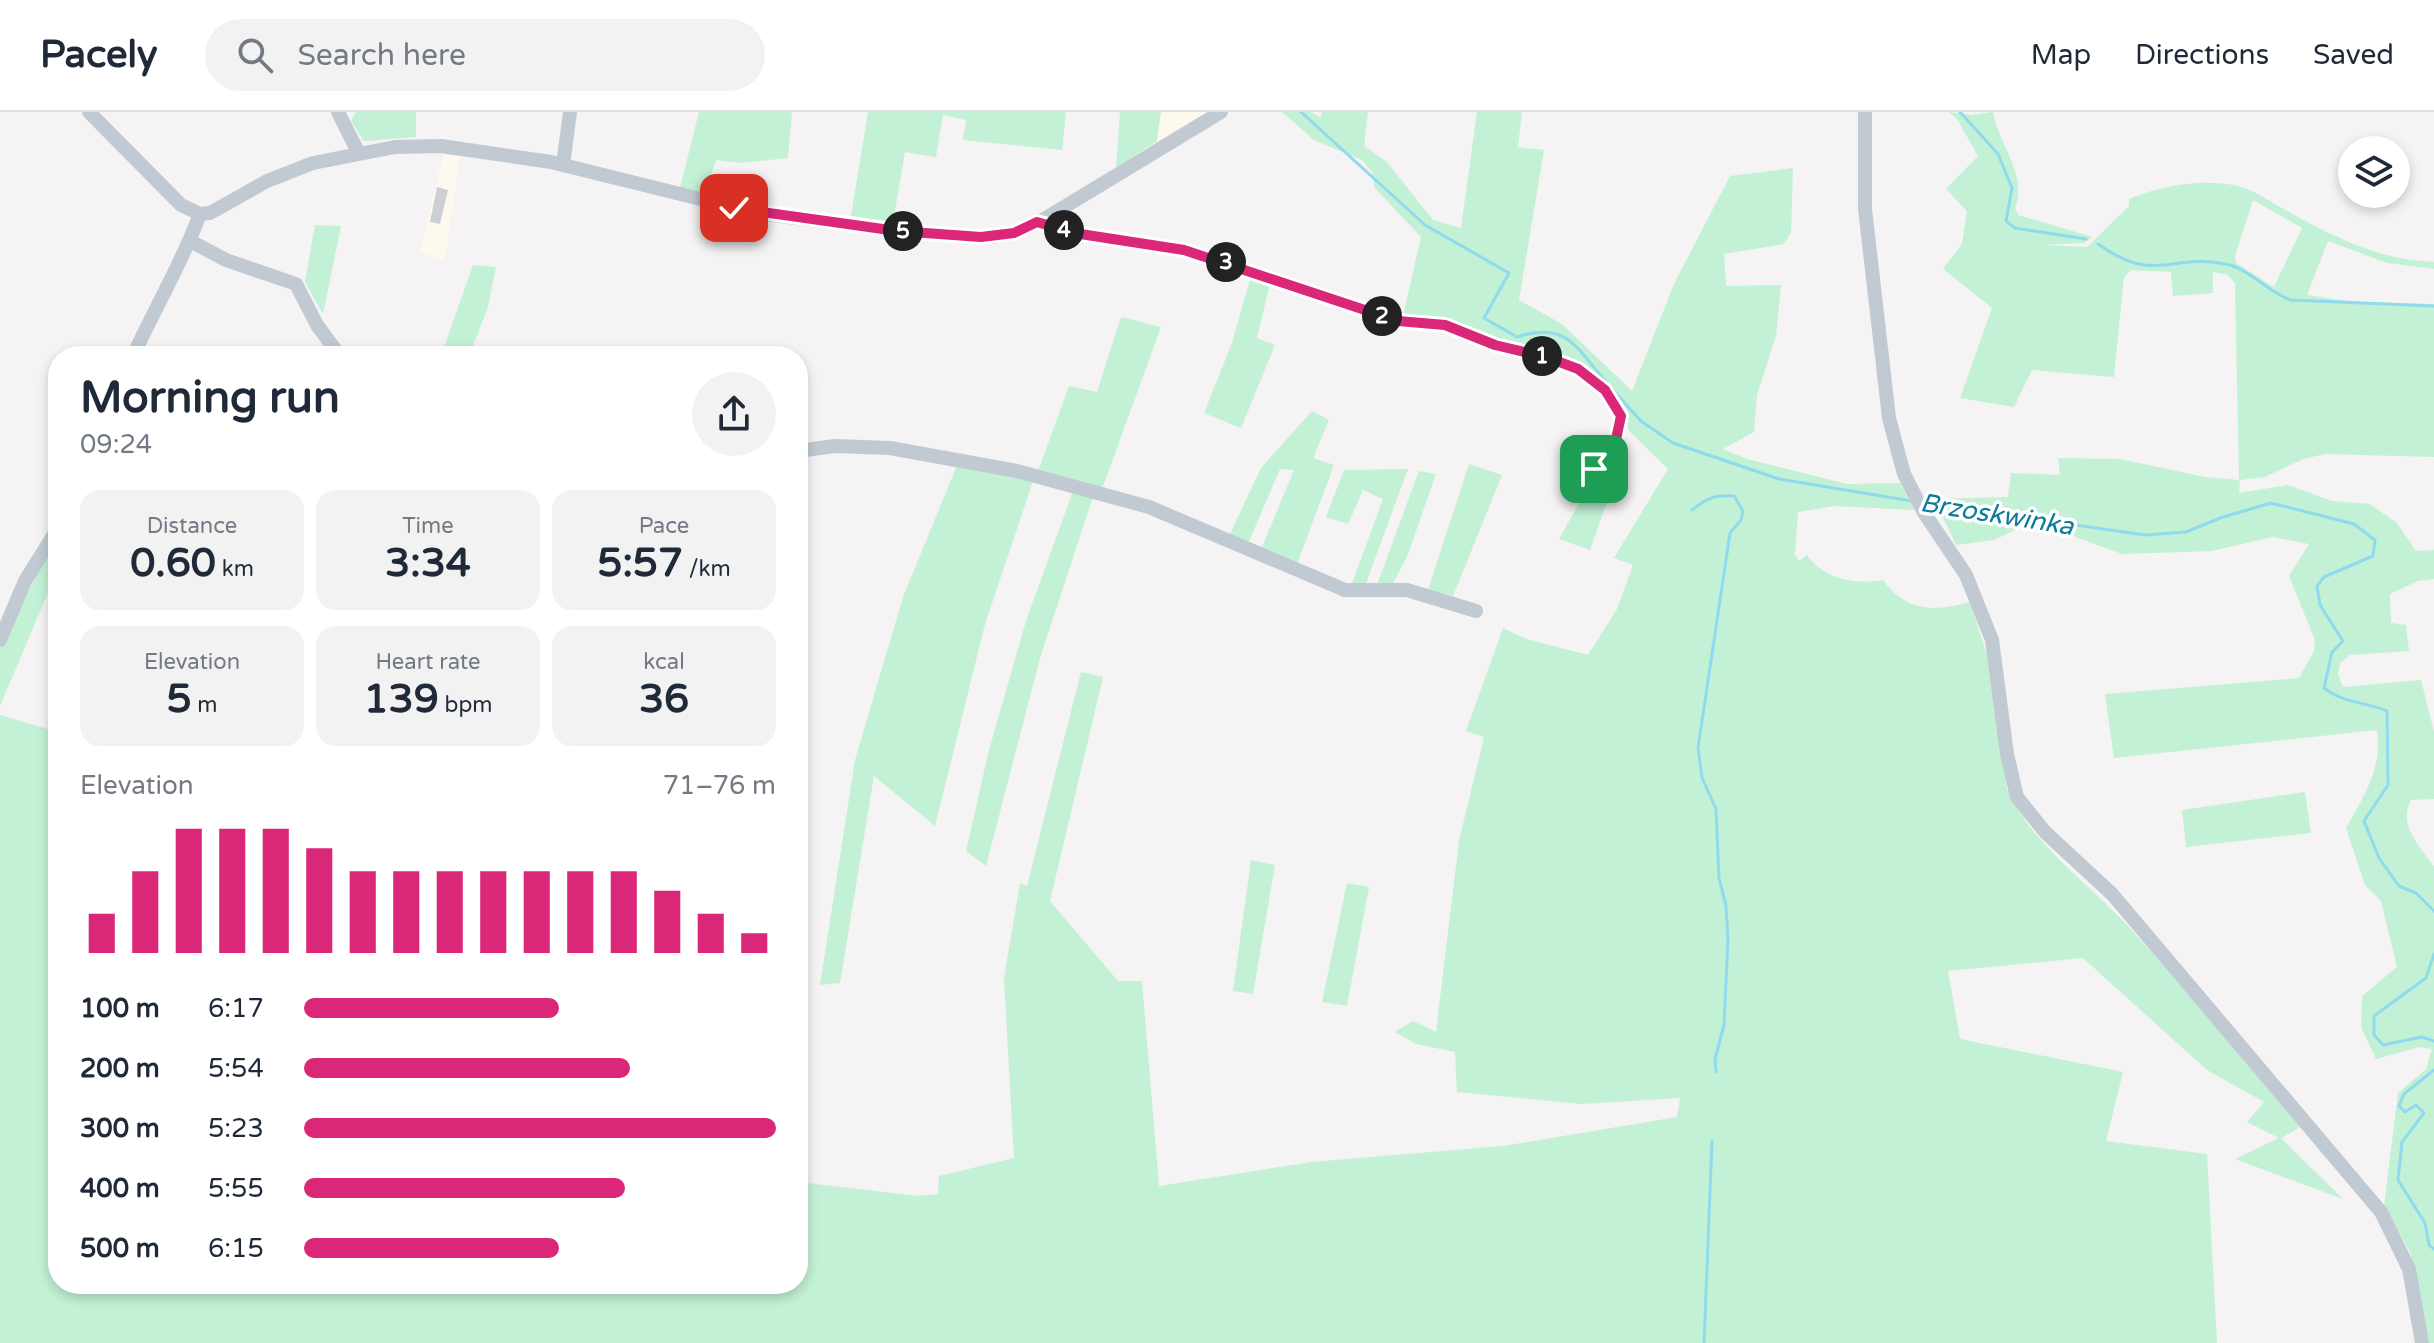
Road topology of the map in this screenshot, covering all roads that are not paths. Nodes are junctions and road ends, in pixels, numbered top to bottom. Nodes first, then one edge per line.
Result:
1 (89, 112) edge
2 (338, 112) edge
3 (570, 112) edge
4 (1221, 112) edge
5 (1865, 112) edge
6 (358, 152) junction
7 (563, 165) junction
8 (200, 214) junction
9 (1037, 222) junction
10 (190, 241) junction
11 (138, 346) edge
12 (333, 346) edge
13 (808, 450) edge
14 (1594, 469) dead end
15 (48, 544) edge
16 (1476, 611) dead end
17 (0, 640) edge
18 (2422, 1343) edge

1 - 8 street
2 - 6 street
3 - 7 street
4 - 9 street
5 - 18 street
6 - 7 street
6 - 8 street
7 - 9 street
8 - 10 street
9 - 14 street
10 - 11 street
10 - 12 street
13 - 16 street
15 - 17 street

